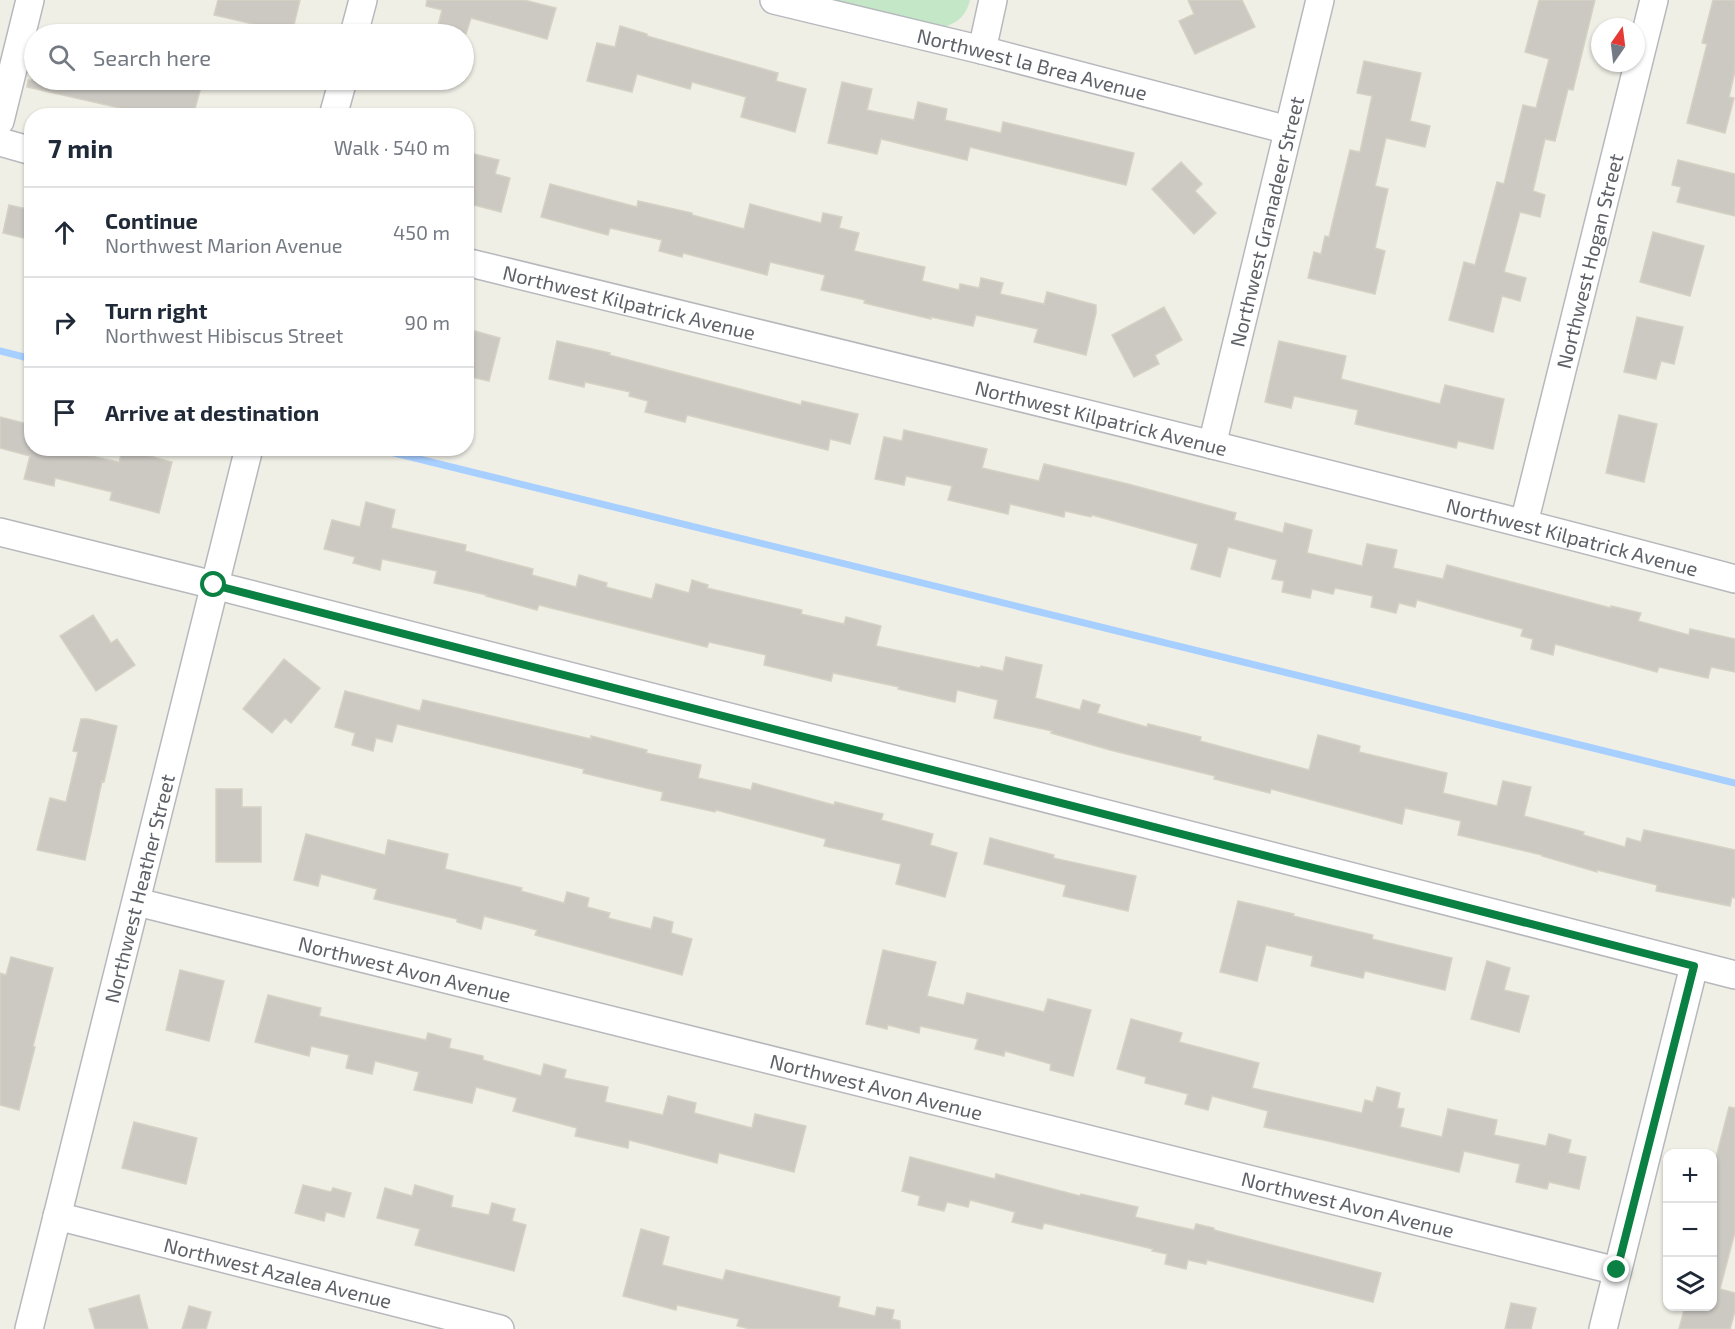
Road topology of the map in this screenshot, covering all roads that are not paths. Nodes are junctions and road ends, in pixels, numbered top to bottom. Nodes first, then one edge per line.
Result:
1 (30, 0) edge
2 (363, 0) edge
3 (774, 0) edge
4 (993, 0) edge
5 (1320, 0) edge
6 (1654, 0) edge
7 (24, 24) edge
8 (24, 24) edge
9 (357, 24) edge
10 (982, 50) junction
11 (340, 90) edge
12 (335, 108) edge
13 (0, 121) edge
14 (1288, 130) junction
15 (0, 142) edge
16 (24, 149) edge
17 (474, 264) edge
18 (1212, 444) junction
19 (247, 456) edge
20 (1524, 523) junction
21 (0, 532) edge
22 (1735, 579) edge
23 (214, 585) junction
24 (137, 903) junction
25 (1694, 966) junction
26 (1735, 975) edge
27 (57, 1216) junction
28 (1617, 1270) junction
29 (29, 1329) edge
30 (500, 1329) edge
31 (1603, 1329) edge

1 - 8 street
2 - 9 street
3 - 10 street, Northwest la Brea Avenue
4 - 10 street
5 - 14 street, Northwest Granadeer Street
6 - 20 street, Northwest Hogan Street
7 - 13 street
10 - 14 street, Northwest la Brea Avenue
11 - 12 street
14 - 18 street, Northwest Granadeer Street
15 - 16 street
17 - 18 street, Northwest Kilpatrick Avenue
18 - 20 street, Northwest Kilpatrick Avenue
19 - 23 street, Northwest Heather Street
20 - 22 street, Northwest Kilpatrick Avenue
21 - 23 street
23 - 24 street, Northwest Heather Street
23 - 25 street
24 - 27 street, Northwest Heather Street
24 - 28 street, Northwest Avon Avenue
25 - 26 street
25 - 28 street
27 - 29 street, Northwest Heather Street
27 - 30 street, Northwest Azalea Avenue
28 - 31 street

